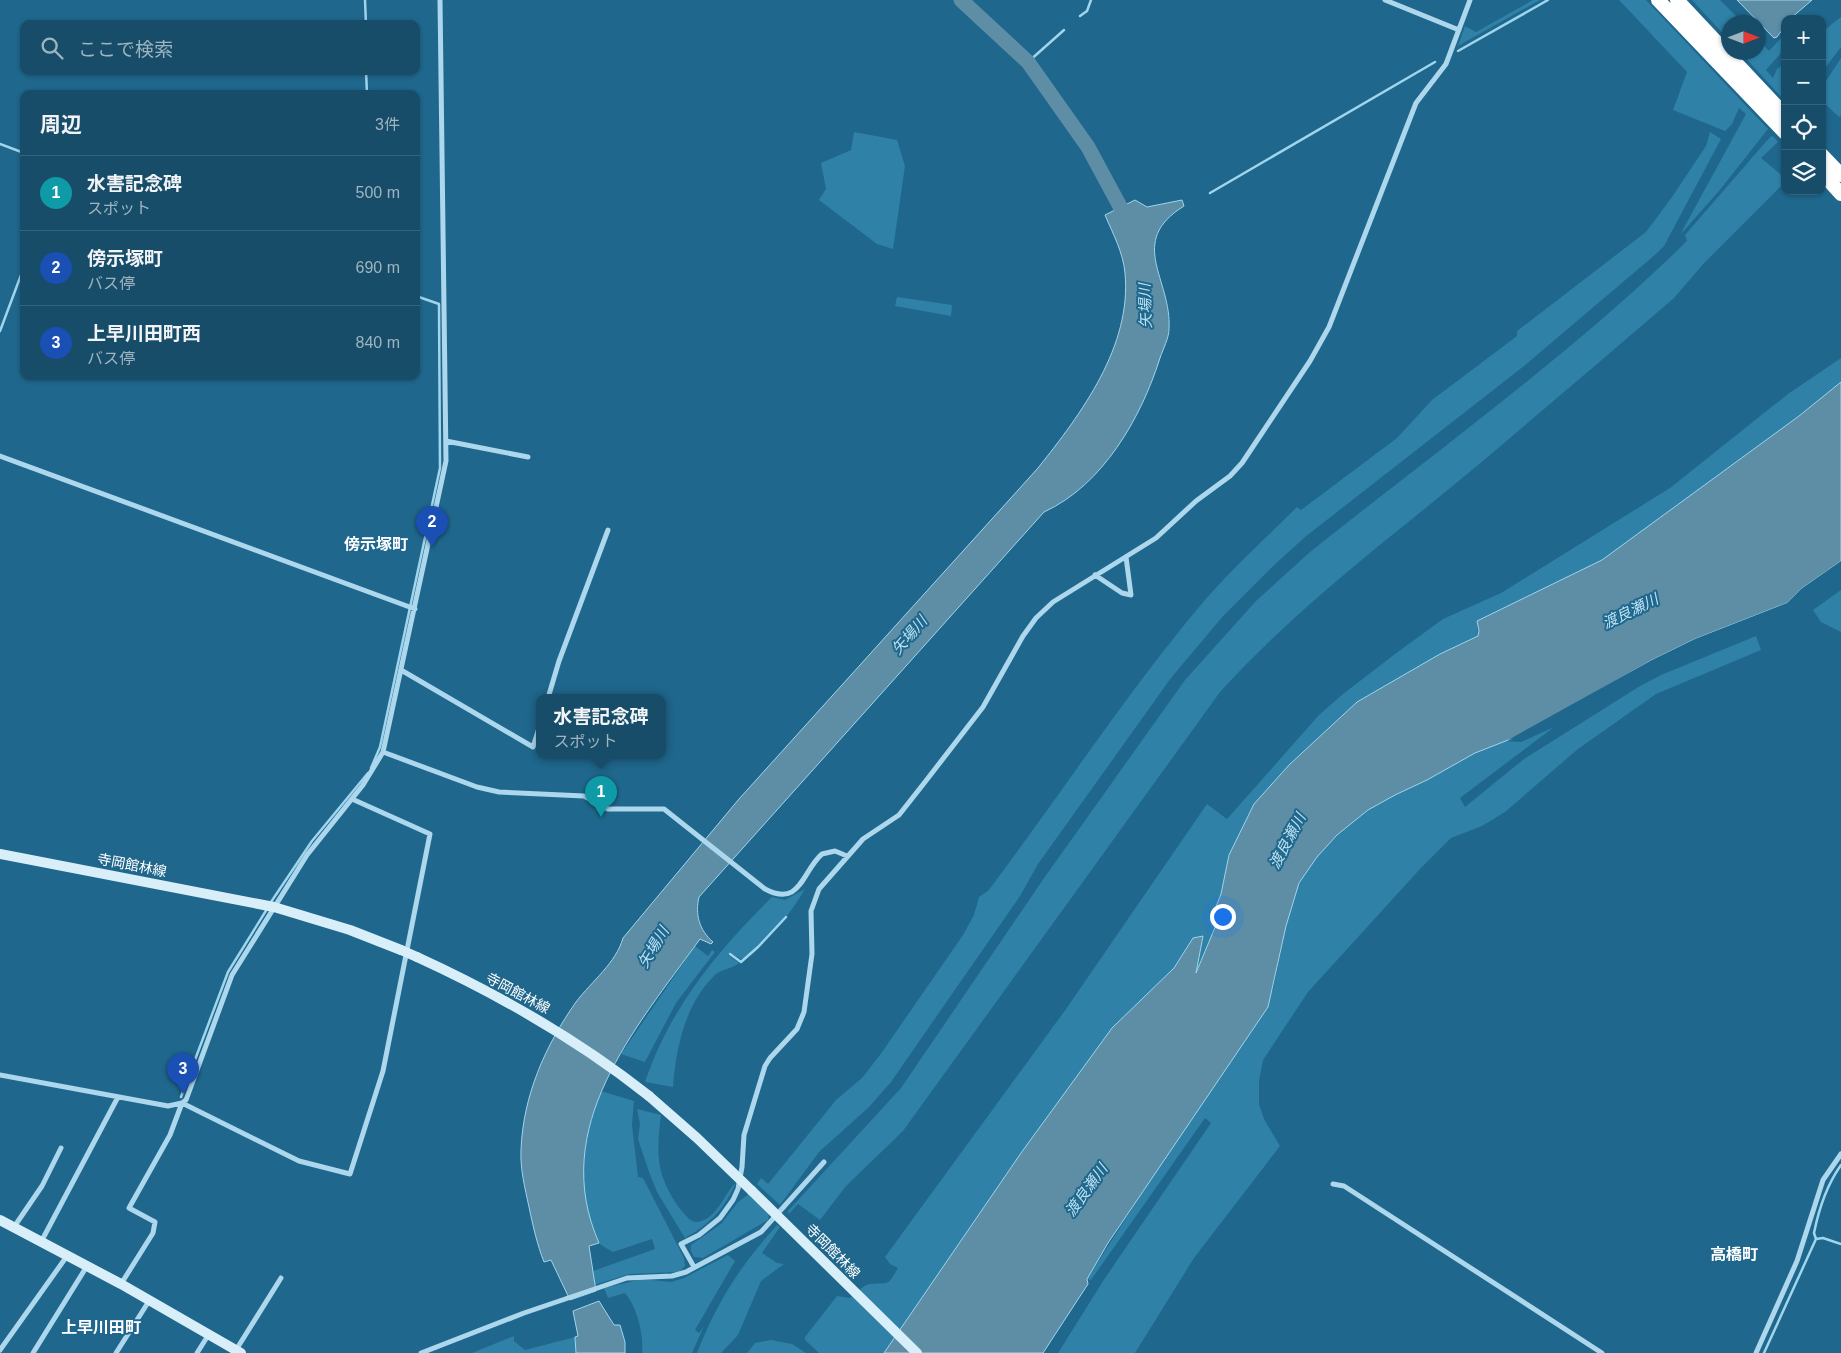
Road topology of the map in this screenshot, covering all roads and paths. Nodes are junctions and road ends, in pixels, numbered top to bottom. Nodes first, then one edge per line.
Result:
1 (440, 0) edge
2 (1385, 0) edge
3 (1470, 0) edge
4 (1658, 0) edge
5 (1677, 0) edge
6 (1459, 30) junction
7 (1781, 111) edge
8 (1781, 129) edge
9 (1826, 159) edge
10 (1841, 175) edge
11 (1826, 177) edge
12 (1841, 194) edge
13 (446, 441) junction
14 (0, 456) edge
15 (528, 457) dead end
16 (608, 530) dead end
17 (1126, 557) junction
18 (1095, 575) junction
19 (415, 609) junction
20 (401, 670) junction
21 (549, 694) edge
22 (536, 738) edge
23 (383, 752) junction
24 (352, 799) junction
25 (0, 854) edge
26 (847, 856) junction
27 (274, 907) junction
28 (0, 1075) edge
29 (118, 1097) junction
30 (182, 1103) junction
31 (62, 1148) dead end
32 (1841, 1154) edge
33 (824, 1162) dead end
34 (1334, 1184) dead end
35 (780, 1217) junction
36 (0, 1220) edge
37 (14, 1227) junction
38 (41, 1242) junction
39 (68, 1256) junction
40 (87, 1266) junction
41 (694, 1267) junction
42 (281, 1278) dead end
43 (121, 1284) junction
44 (149, 1300) junction
45 (209, 1334) junction
46 (0, 1350) edge
47 (239, 1352) edge
48 (33, 1353) edge
49 (116, 1353) edge
50 (197, 1353) edge
51 (421, 1353) edge
52 (917, 1353) edge
53 (1602, 1353) edge
54 (1756, 1353) edge

1 - 13 street
2 - 6 street
3 - 6 street
4 - 8 highway
5 - 7 highway
6 - 17 street
9 - 10 highway
11 - 12 highway
13 - 15 street
13 - 19 street
14 - 19 street
16 - 21 street
17 - 18 street
17 - 18 street
18 - 26 street
19 - 20 street
20 - 22 street
20 - 23 street
23 - 24 street
23 - 26 street
24 - 27 street
24 - 30 street
25 - 27 main road, 寺岡館林線
26 - 41 street
27 - 30 street
27 - 35 main road, 寺岡館林線, bridge
28 - 29 street
29 - 30 street
29 - 38 street
30 - 43 street
31 - 37 street
32 - 54 street
33 - 35 street
34 - 53 street
35 - 41 street
35 - 52 main road, 寺岡館林線
36 - 37 main road
37 - 38 main road
38 - 39 main road
39 - 40 main road
39 - 46 street
40 - 43 main road
40 - 48 street
41 - 51 street
42 - 47 street
43 - 44 main road
44 - 45 main road
44 - 49 street
45 - 47 main road
45 - 50 street

